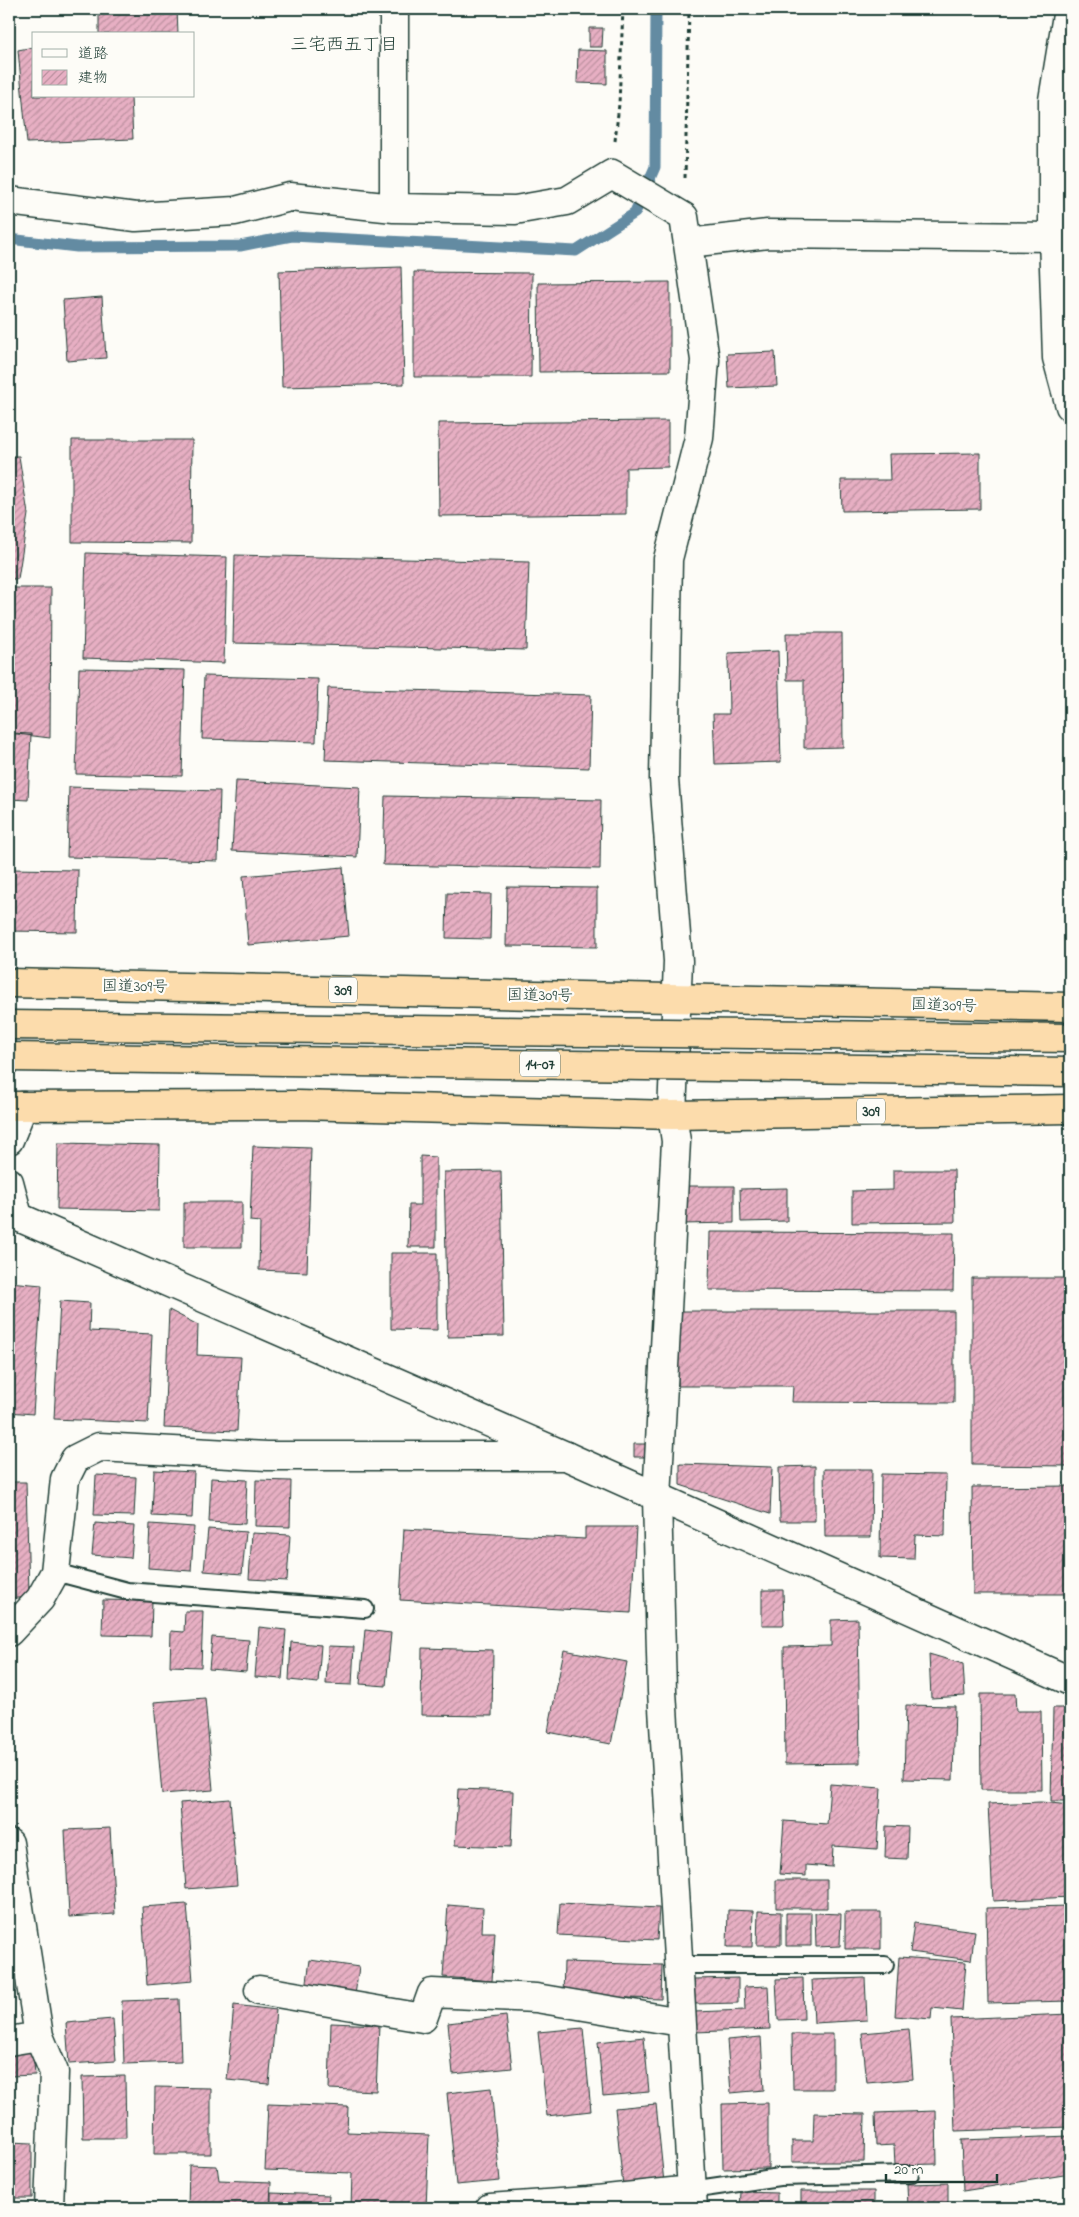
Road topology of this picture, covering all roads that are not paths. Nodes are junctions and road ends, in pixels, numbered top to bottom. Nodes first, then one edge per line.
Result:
1 (394, 9) edge
2 (1068, 9) edge
3 (9, 200) edge
4 (394, 208) junction
5 (679, 222) junction
6 (1061, 238) edge
7 (1070, 406) edge
8 (9, 983) edge
9 (677, 997) junction
10 (1070, 1007) edge
11 (9, 1025) edge
12 (1070, 1038) edge
13 (9, 1057) edge
14 (1070, 1072) edge
15 (16, 1106) edge
16 (1070, 1109) edge
17 (672, 1115) junction
18 (9, 1140) edge
19 (9, 1182) edge
20 (13, 1215) edge
21 (566, 1456) junction
22 (657, 1498) junction
23 (55, 1572) junction
24 (365, 1609) dead end
25 (9, 1632) edge
26 (1070, 1681) edge
27 (9, 1843) edge
28 (678, 1965) junction
29 (885, 1965) dead end
30 (259, 1990) dead end
31 (681, 2022) junction
32 (39, 2036) junction
33 (9, 2041) edge
34 (910, 2174) dead end
35 (692, 2199) edge
36 (588, 2205) edge
37 (49, 2208) edge
38 (490, 2208) edge

1 - 4 street
2 - 6 street
3 - 4 street
4 - 5 street
5 - 6 street
5 - 9 street
6 - 7 street
8 - 9 highway, 国道309号 / 309
9 - 10 highway, 国道309号 / 309
9 - 17 street
11 - 12 highway, 14-07, bridge
13 - 14 highway, 14-07, bridge
15 - 17 highway, 309
15 - 18 street
16 - 17 highway, 309
17 - 22 street
19 - 20 street
20 - 21 street
21 - 22 street
21 - 23 street
22 - 26 street
22 - 28 street
23 - 24 lane
23 - 25 street
27 - 32 street
28 - 29 lane
28 - 31 street
30 - 31 street
31 - 35 street
32 - 33 street
32 - 37 street
34 - 35 lane
35 - 36 street
36 - 38 street

